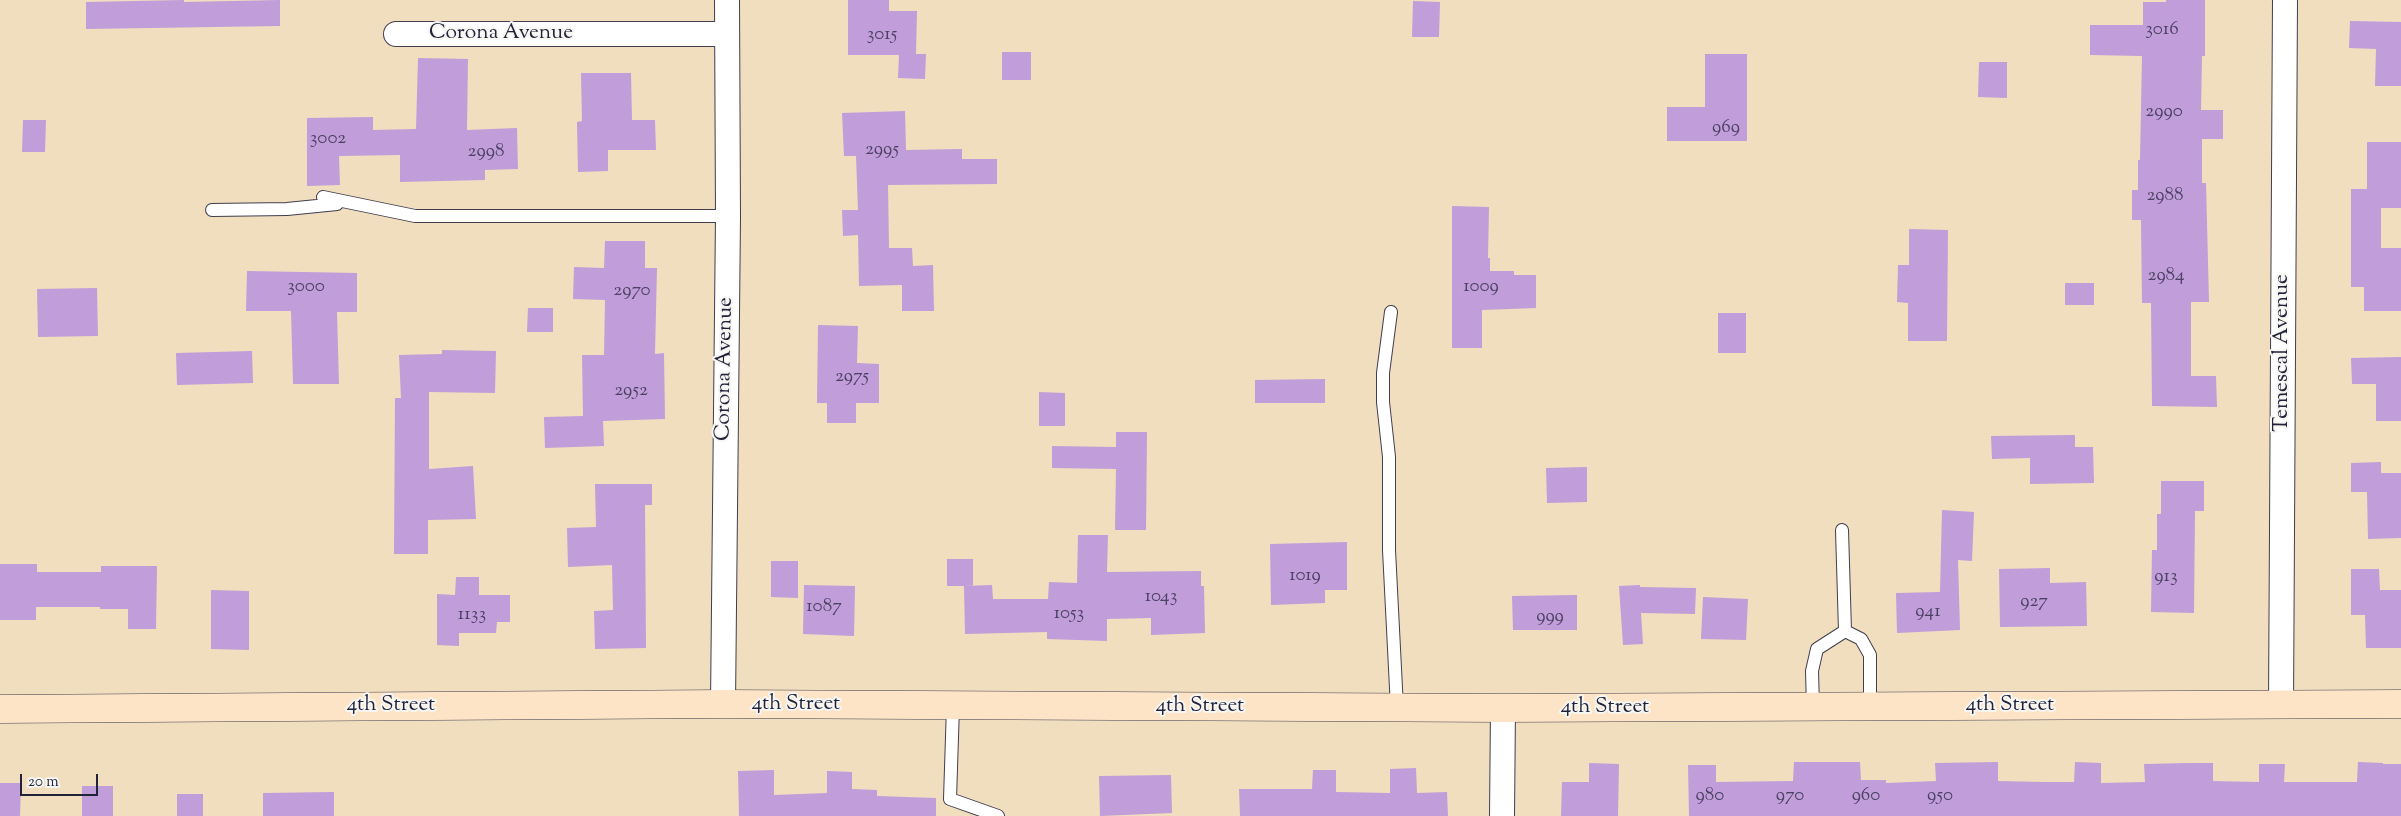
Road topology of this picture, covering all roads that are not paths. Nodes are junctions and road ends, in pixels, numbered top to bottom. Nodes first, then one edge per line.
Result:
1 (727, 0) edge
2 (2285, 0) edge
3 (396, 34) dead end
4 (727, 34) junction
5 (323, 197) dead end
6 (347, 203) junction
7 (212, 210) dead end
8 (728, 216) junction
9 (1391, 312) dead end
10 (1842, 530) dead end
11 (1845, 631) junction
12 (722, 704) junction
13 (2401, 704) edge
14 (2281, 705) junction
15 (953, 706) junction
16 (1813, 707) junction
17 (1870, 707) junction
18 (1397, 708) junction
19 (1503, 708) junction
20 (0, 709) edge
21 (998, 816) edge
22 (1502, 816) edge

1 - 4 street, Corona Avenue
2 - 14 street, Temescal Avenue
3 - 4 street, Corona Avenue
4 - 8 street, Corona Avenue
5 - 6 lane
6 - 7 lane
6 - 8 lane
8 - 12 street, Corona Avenue
9 - 18 lane
10 - 11 lane
11 - 16 lane
11 - 17 lane
12 - 15 street, 4th Street
12 - 20 street, 4th Street
13 - 14 street, 4th Street
14 - 17 street, 4th Street
15 - 18 street, 4th Street
15 - 21 lane
16 - 17 street, 4th Street
16 - 19 street, 4th Street
18 - 19 street, 4th Street
19 - 22 street

